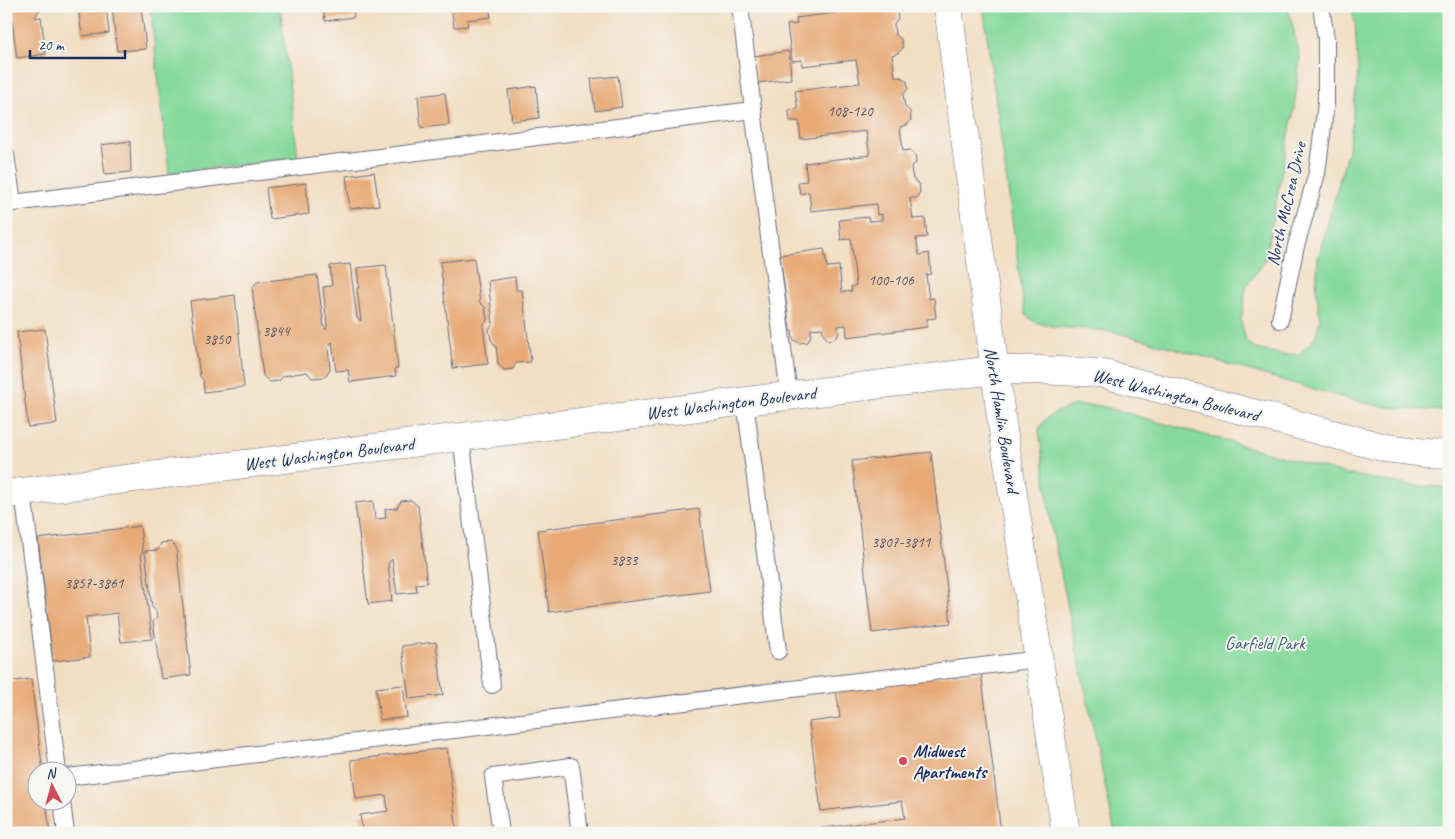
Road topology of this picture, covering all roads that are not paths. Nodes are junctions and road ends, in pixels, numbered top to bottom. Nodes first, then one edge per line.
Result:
1 (740, 6) edge
2 (948, 6) edge
3 (1321, 6) edge
4 (753, 110) junction
5 (6, 155) edge
6 (1280, 320) dead end
7 (994, 370) junction
8 (789, 396) junction
9 (745, 402) junction
10 (461, 437) junction
11 (1449, 454) edge
12 (15, 493) edge
13 (778, 650) dead end
14 (1039, 659) junction
15 (492, 685) dead end
16 (56, 762) edge
17 (78, 776) edge
18 (63, 812) edge
19 (66, 833) edge
20 (501, 833) edge
21 (580, 833) edge
22 (1066, 833) edge

1 - 4 lane
2 - 7 street, North Hamlin Boulevard
3 - 6 lane, North McCrea Drive
4 - 5 lane
4 - 8 lane
7 - 8 street, West Washington Boulevard
7 - 11 street, West Washington Boulevard
7 - 14 street, North Hamlin Boulevard
8 - 9 street, West Washington Boulevard
9 - 10 street, West Washington Boulevard
9 - 13 lane
10 - 12 street, West Washington Boulevard
10 - 15 lane
12 - 16 lane
14 - 17 lane
14 - 22 street, North Hamlin Boulevard
18 - 19 lane
20 - 21 lane

